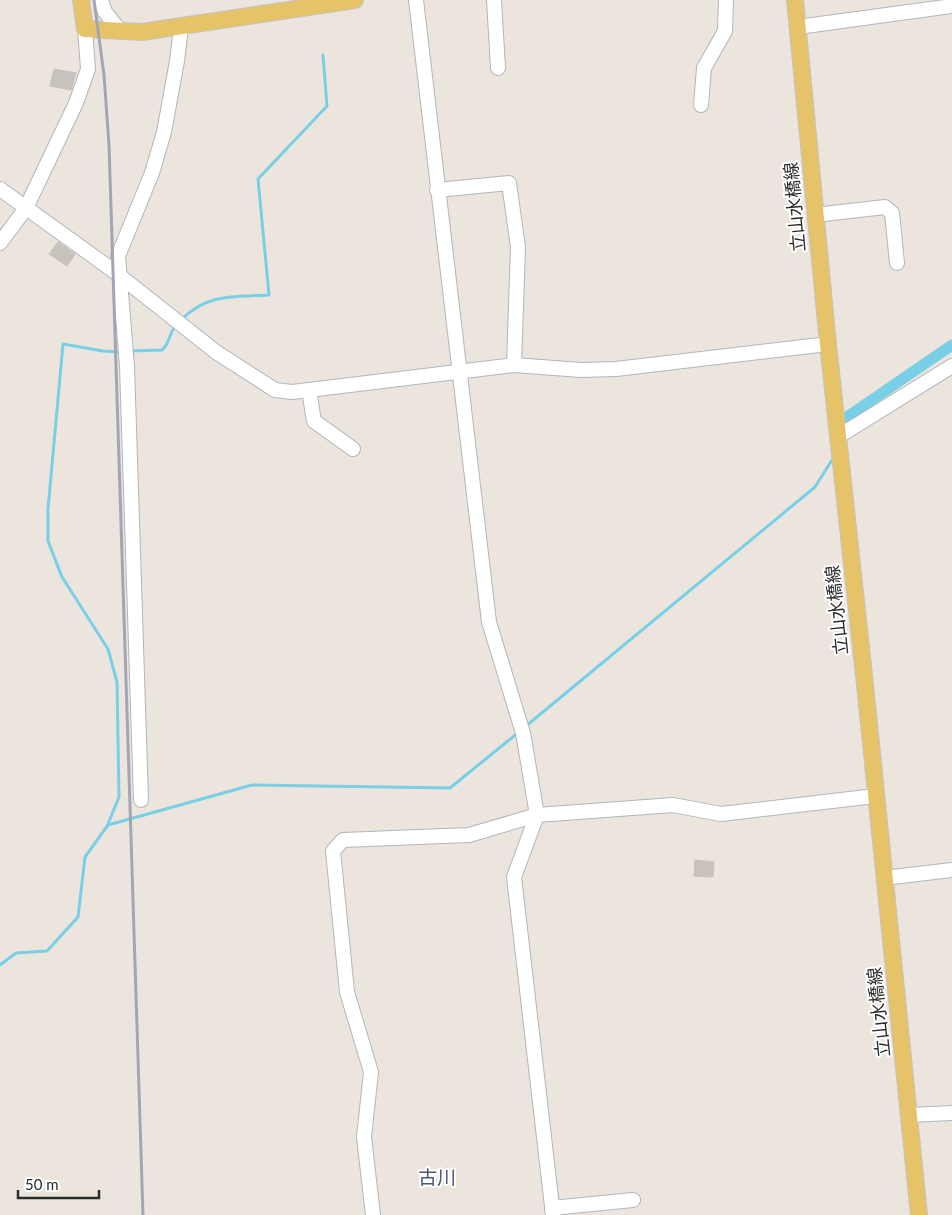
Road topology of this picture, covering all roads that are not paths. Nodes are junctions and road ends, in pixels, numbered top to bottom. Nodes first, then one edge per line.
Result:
1 (81, 0) edge
2 (101, 0) edge
3 (354, 0) edge
4 (416, 0) edge
5 (494, 0) edge
6 (726, 0) edge
7 (795, 0) edge
8 (952, 6) edge
9 (798, 27) junction
10 (181, 28) junction
11 (85, 29) junction
12 (122, 32) junction
13 (498, 68) dead end
14 (701, 106) dead end
15 (0, 189) edge
16 (437, 190) junction
17 (26, 208) junction
18 (815, 215) junction
19 (0, 243) edge
20 (897, 263) dead end
21 (118, 274) junction
22 (828, 344) junction
23 (514, 365) junction
24 (952, 366) edge
25 (458, 373) junction
26 (309, 390) junction
27 (839, 436) junction
28 (353, 449) dead end
29 (875, 796) junction
30 (141, 800) dead end
31 (537, 815) junction
32 (952, 870) edge
33 (884, 878) junction
34 (952, 1113) edge
35 (909, 1115) junction
36 (633, 1200) dead end
37 (553, 1211) edge
38 (372, 1215) edge
39 (919, 1215) edge

1 - 11 main road
2 - 12 street
3 - 10 main road
4 - 16 street
5 - 13 street
6 - 14 street
7 - 9 main road, 立山水橋線
8 - 9 street
9 - 18 main road, 立山水橋線
10 - 12 main road
10 - 21 street
11 - 12 main road
11 - 17 street
15 - 17 street
16 - 23 street
16 - 25 street
17 - 19 street
17 - 21 street
18 - 20 street
18 - 22 main road, 立山水橋線
21 - 26 street
21 - 30 street
22 - 23 street
22 - 27 main road, 立山水橋線
23 - 25 street
24 - 27 street
25 - 26 street
25 - 31 street
26 - 28 street
27 - 29 main road, 立山水橋線
29 - 31 street
29 - 33 main road, 立山水橋線
31 - 37 street
31 - 38 street
32 - 33 street
33 - 35 main road, 立山水橋線
34 - 35 street
35 - 39 main road, 立山水橋線
36 - 37 street

